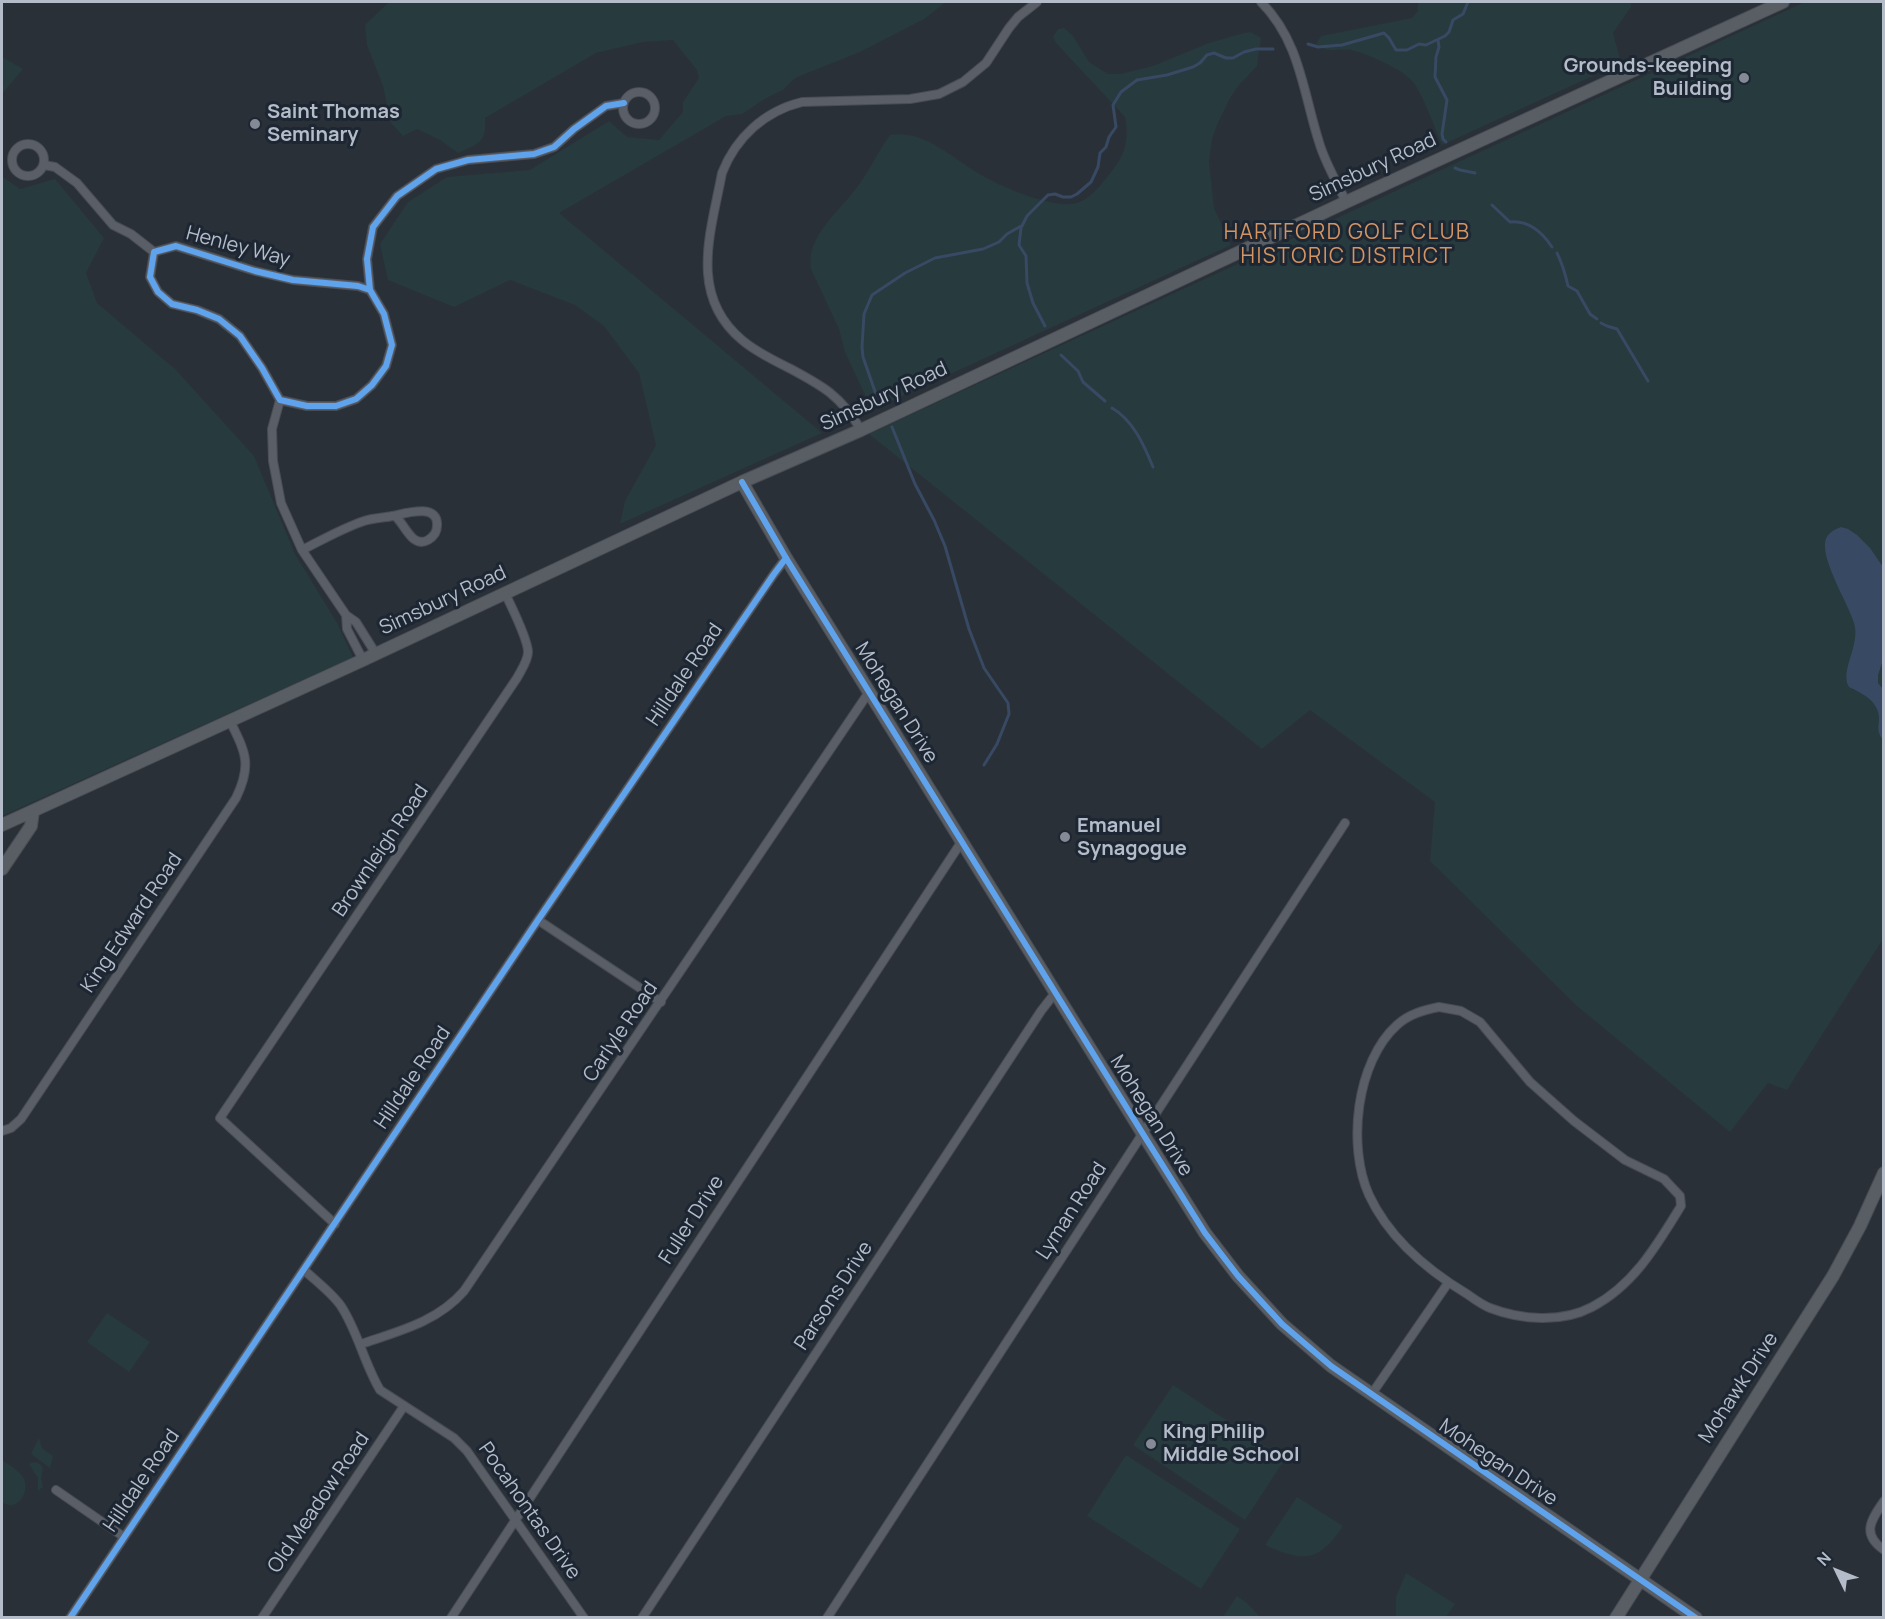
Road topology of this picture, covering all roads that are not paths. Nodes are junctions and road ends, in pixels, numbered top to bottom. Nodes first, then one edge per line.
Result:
1 (1037, 2) edge
2 (1261, 2) edge
3 (1783, 2) edge
4 (624, 103) dead end
5 (44, 165) dead end
6 (1346, 201) junction
7 (154, 252) junction
8 (370, 290) junction
9 (280, 400) junction
10 (861, 430) junction
11 (742, 482) junction
12 (395, 516) junction
13 (302, 550) junction
14 (786, 558) junction
15 (505, 593) junction
16 (346, 615) junction
17 (376, 654) junction
18 (363, 660) junction
19 (869, 692) junction
20 (230, 721) junction
21 (33, 811) junction
22 (1345, 823) dead end
23 (2, 825) edge
24 (962, 841) junction
25 (2, 869) edge
26 (538, 920) junction
27 (1055, 993) junction
28 (661, 1002) junction
29 (3, 1131) edge
30 (1143, 1134) junction
31 (1884, 1173) edge
32 (335, 1224) junction
33 (304, 1270) junction
34 (1448, 1283) junction
35 (361, 1344) junction
36 (1371, 1395) junction
37 (404, 1406) junction
38 (56, 1490) dead end
39 (1884, 1501) edge
40 (515, 1519) junction
41 (124, 1537) junction
42 (1884, 1550) edge
43 (1640, 1580) junction
44 (70, 1617) edge
45 (262, 1617) edge
46 (451, 1617) edge
47 (584, 1617) edge
48 (642, 1617) edge
49 (827, 1617) edge
50 (1616, 1617) edge
51 (1696, 1617) edge

1 - 10 street
2 - 6 street
3 - 6 street, Simsbury Road
4 - 8 street
5 - 7 street
6 - 10 street, Simsbury Road
7 - 8 street, Henley Way
7 - 9 street
8 - 9 street
9 - 13 street
10 - 11 street, Simsbury Road
11 - 14 street, Mohegan Drive
11 - 15 street, Simsbury Road
12 - 12 street
12 - 13 street
13 - 16 street
14 - 19 street, Mohegan Drive
14 - 26 street, Hilldale Road
15 - 17 street, Simsbury Road
15 - 32 street, Brownleigh Road
16 - 17 street
16 - 18 street
17 - 18 street, Simsbury Road
18 - 20 street, Simsbury Road
19 - 24 street, Mohegan Drive
19 - 28 street, Carlyle Road
20 - 21 street, Simsbury Road
20 - 29 street, King Edward Road
21 - 23 street, Simsbury Road
21 - 25 street
22 - 30 street, Lyman Road
24 - 27 street, Mohegan Drive
24 - 40 street, Fuller Drive
26 - 28 street
26 - 32 street, Hilldale Road
27 - 30 street, Mohegan Drive
27 - 48 street, Parsons Drive
28 - 35 street, Carlyle Road
30 - 36 street, Mohegan Drive
30 - 49 street, Lyman Road
31 - 43 street, Mohawk Drive
32 - 33 street, Hilldale Road
33 - 35 street, Pocahontas Drive
33 - 41 street, Hilldale Road
34 - 34 street
34 - 36 street
35 - 37 street, Pocahontas Drive
36 - 43 street, Mohegan Drive
37 - 40 street, Pocahontas Drive
37 - 45 street, Old Meadow Road
38 - 41 street
39 - 42 street
40 - 46 street, Fuller Drive
40 - 47 street, Pocahontas Drive
41 - 44 street, Hilldale Road
43 - 50 street, Mohawk Drive
43 - 51 street, Mohegan Drive

